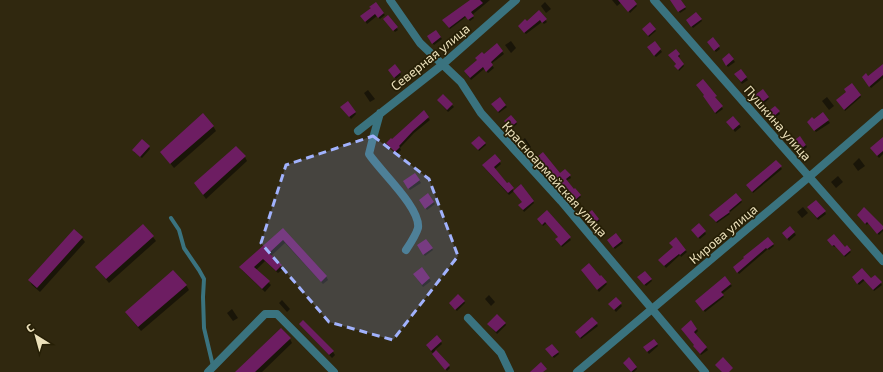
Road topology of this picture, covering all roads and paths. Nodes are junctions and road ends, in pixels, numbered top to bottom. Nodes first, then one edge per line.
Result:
1 (390, 0) edge
2 (516, 0) edge
3 (654, 0) edge
4 (442, 65) junction
5 (380, 113) junction
6 (883, 113) edge
7 (358, 130) dead end
8 (809, 177) junction
9 (171, 218) dead end
10 (406, 250) dead end
11 (883, 261) edge
12 (651, 309) junction
13 (468, 318) dead end
14 (211, 369) edge
15 (334, 372) edge
16 (510, 372) edge
17 (577, 372) edge
18 (704, 372) edge

1 - 4 street, Красноармейская улица
2 - 4 street, Северная улица
3 - 8 street, Пушкина улица
4 - 5 street, Северная улица
4 - 12 street, Красноармейская улица
5 - 7 street, Северная улица
5 - 10 street
6 - 8 street, Кирова улица
8 - 11 street, Пушкина улица
8 - 12 street, Кирова улица
9 - 14 lane
12 - 17 street, Кирова улица
12 - 18 street, Красноармейская улица
13 - 16 street
14 - 15 street

